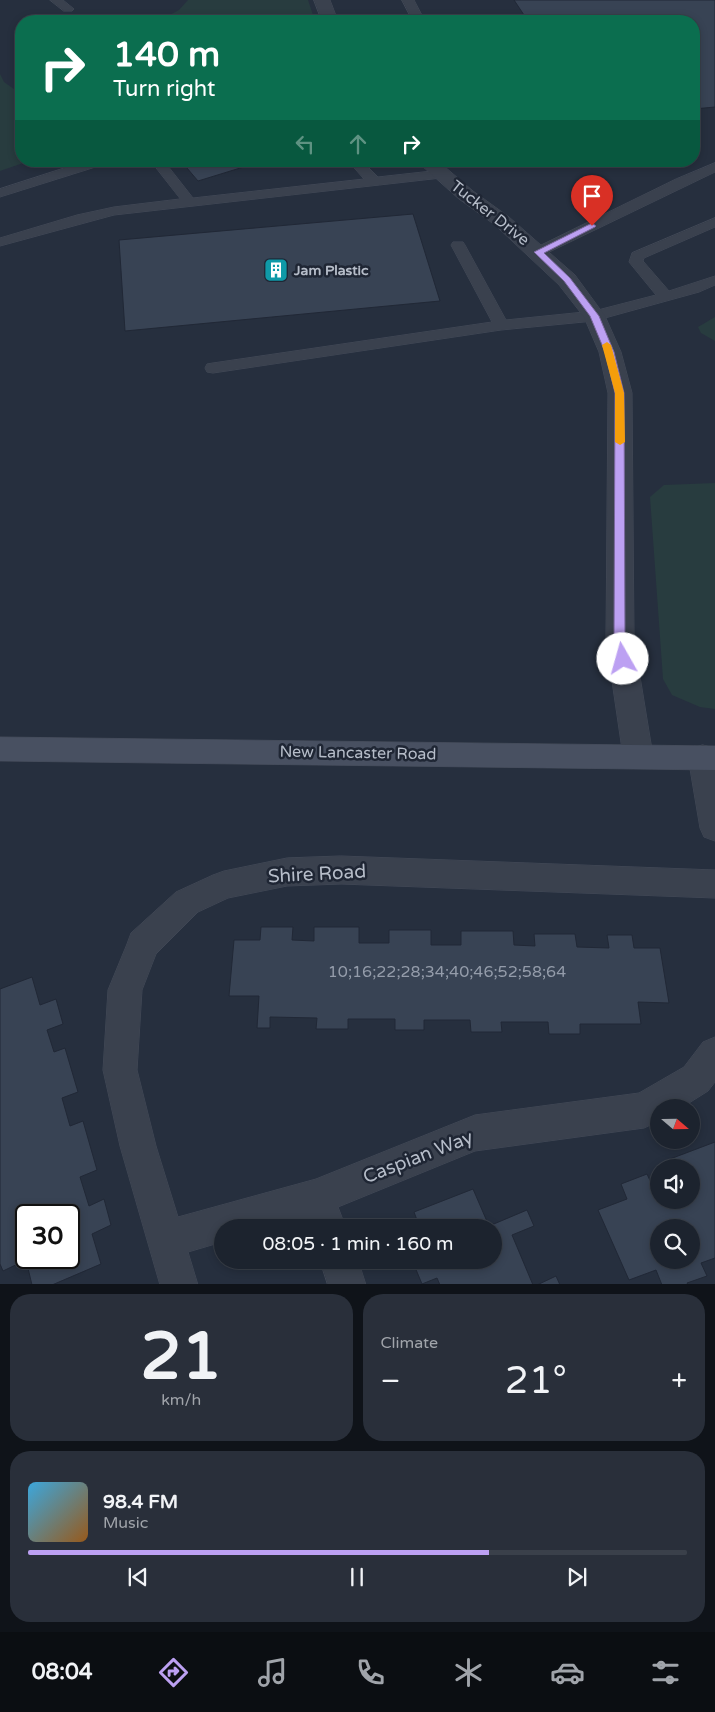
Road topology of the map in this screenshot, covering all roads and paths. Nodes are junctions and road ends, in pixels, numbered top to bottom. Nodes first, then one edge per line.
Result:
1 (56, 0) edge
2 (322, 0) edge
3 (408, 0) edge
4 (68, 9) dead end
5 (328, 15) edge
6 (416, 15) edge
7 (700, 162) edge
8 (81, 167) edge
9 (162, 167) edge
10 (360, 167) edge
11 (434, 168) edge
12 (713, 168) edge
13 (375, 182) junction
14 (0, 193) edge
15 (190, 203) junction
16 (715, 222) edge
17 (0, 242) edge
18 (458, 245) dead end
19 (538, 252) junction
20 (715, 280) edge
21 (666, 297) junction
22 (594, 316) junction
23 (501, 325) junction
24 (213, 368) dead end
25 (0, 749) edge
26 (638, 756) junction
27 (709, 758) edge
28 (715, 828) edge
29 (715, 884) edge
30 (715, 1054) edge
31 (322, 1212) edge
32 (167, 1239) junction
33 (342, 1269) edge
34 (179, 1284) edge
35 (348, 1284) edge

1 - 4 lane
2 - 5 street
3 - 6 lane
7 - 12 lane
8 - 14 lane
9 - 15 lane
10 - 13 lane
11 - 13 lane
11 - 19 street, Tucker Drive
12 - 19 lane
13 - 15 lane
15 - 17 lane
16 - 21 lane
18 - 23 lane
19 - 22 street, Tucker Drive
20 - 21 lane
21 - 22 lane
22 - 23 lane
22 - 26 street, Tucker Drive
23 - 24 lane
25 - 26 main road, New Lancaster Road
26 - 27 main road, New Lancaster Road
27 - 28 street
29 - 32 street, Shire Road
30 - 31 street, Caspian Way
31 - 32 street, Caspian Way
32 - 34 street, Shire Road
33 - 35 street

